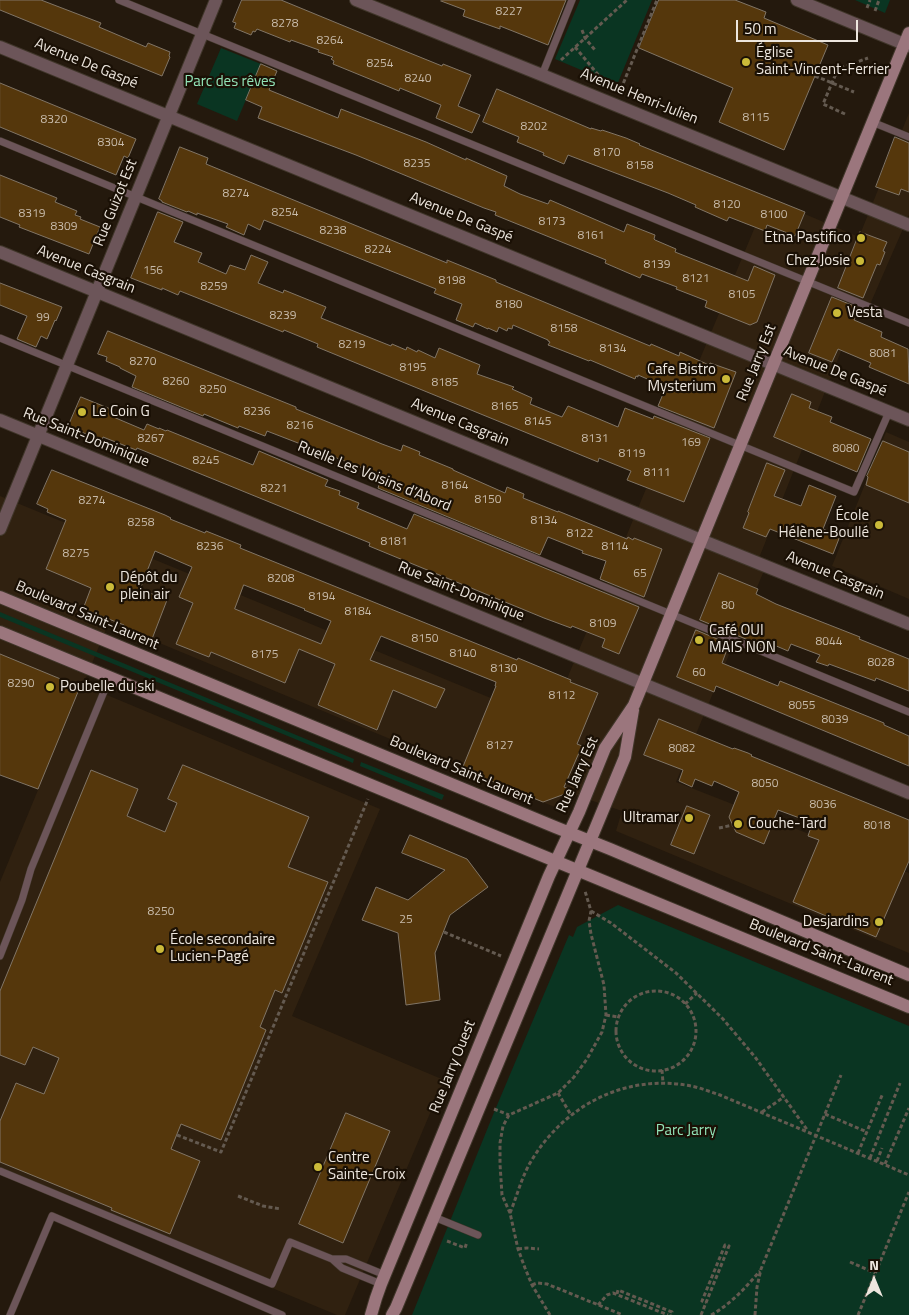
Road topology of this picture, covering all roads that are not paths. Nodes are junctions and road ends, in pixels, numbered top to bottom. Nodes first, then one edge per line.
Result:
1 (119, 0) edge
2 (216, 0) edge
3 (356, 0) edge
4 (572, 0) edge
5 (797, 0) edge
6 (202, 34) junction
7 (907, 41) edge
8 (0, 46) edge
9 (542, 75) junction
10 (169, 116) junction
11 (872, 122) junction
12 (909, 136) edge
13 (0, 141) edge
14 (136, 197) junction
15 (842, 198) junction
16 (909, 226) edge
17 (0, 252) edge
18 (808, 282) junction
19 (97, 292) junction
20 (909, 323) edge
21 (0, 338) edge
22 (67, 365) junction
23 (774, 365) junction
24 (889, 412) junction
25 (0, 420) edge
26 (909, 420) edge
27 (38, 436) junction
28 (740, 445) junction
29 (0, 529) edge
30 (701, 540) junction
31 (0, 598) edge
32 (671, 615) junction
33 (909, 624) edge
34 (0, 632) edge
35 (110, 677) junction
36 (643, 684) junction
37 (634, 706) junction
38 (909, 712) edge
39 (909, 793) edge
40 (569, 833) junction
41 (590, 841) junction
42 (556, 861) junction
43 (578, 870) junction
44 (0, 956) edge
45 (909, 975) edge
46 (909, 1006) edge
47 (0, 1171) edge
48 (434, 1217) junction
49 (478, 1235) dead end
50 (383, 1280) junction
51 (10, 1315) edge
52 (282, 1315) edge
53 (371, 1315) edge
54 (392, 1315) edge

1 - 6 lane
2 - 6 street, Rue Guizot Est
3 - 9 street, Avenue Henri-Julien
4 - 9 lane
5 - 7 street
6 - 10 street, Rue Guizot Est
6 - 18 lane
7 - 11 main road, Rue Jarry Est
8 - 10 street, Avenue De Gaspé
9 - 15 street, Avenue Henri-Julien
10 - 14 street, Rue Guizot Est
10 - 23 street, Avenue De Gaspé
11 - 12 lane
11 - 15 main road, Rue Jarry Est
13 - 14 lane
14 - 19 street, Rue Guizot Est
14 - 28 lane
15 - 16 street, Avenue Henri-Julien
15 - 18 main road, Rue Jarry Est
17 - 19 street, Avenue Casgrain
18 - 20 lane
18 - 23 main road, Rue Jarry Est
19 - 22 street, Rue Guizot Est
19 - 30 street, Avenue Casgrain
21 - 22 lane, Ruelle Les Voisins d’Abord
22 - 27 street, Rue Guizot Est
22 - 32 lane, Ruelle Les Voisins d’Abord
23 - 24 street, Avenue De Gaspé
23 - 28 main road, Rue Jarry Est
24 - 26 street, Avenue De Gaspé
24 - 28 lane
25 - 27 street, Rue Saint-Dominique
27 - 29 street, Rue Guizot Est
27 - 36 street, Rue Saint-Dominique
28 - 30 main road, Rue Jarry Est
30 - 32 main road, Rue Jarry Est
30 - 33 street, Avenue Casgrain
31 - 40 main road, Boulevard Saint-Laurent
32 - 36 main road, Rue Jarry Est
32 - 38 lane, Ruelle Les Voisins d’Abord
34 - 35 main road, Boulevard Saint-Laurent
35 - 42 main road, Boulevard Saint-Laurent
35 - 44 lane
36 - 37 main road, Rue Jarry Est
36 - 39 street, Rue Saint-Dominique
37 - 40 main road, Rue Jarry Est
37 - 41 main road, Rue Jarry Est
40 - 41 main road, Boulevard Saint-Laurent
40 - 42 main road, Rue Jarry Ouest
41 - 43 main road
41 - 45 main road, Boulevard Saint-Laurent
42 - 43 main road, Boulevard Saint-Laurent
42 - 50 main road, Rue Jarry Ouest
43 - 46 main road, Boulevard Saint-Laurent
43 - 48 main road
47 - 50 lane
48 - 49 lane
48 - 54 main road
50 - 53 main road, Rue Jarry Ouest
51 - 52 lane

